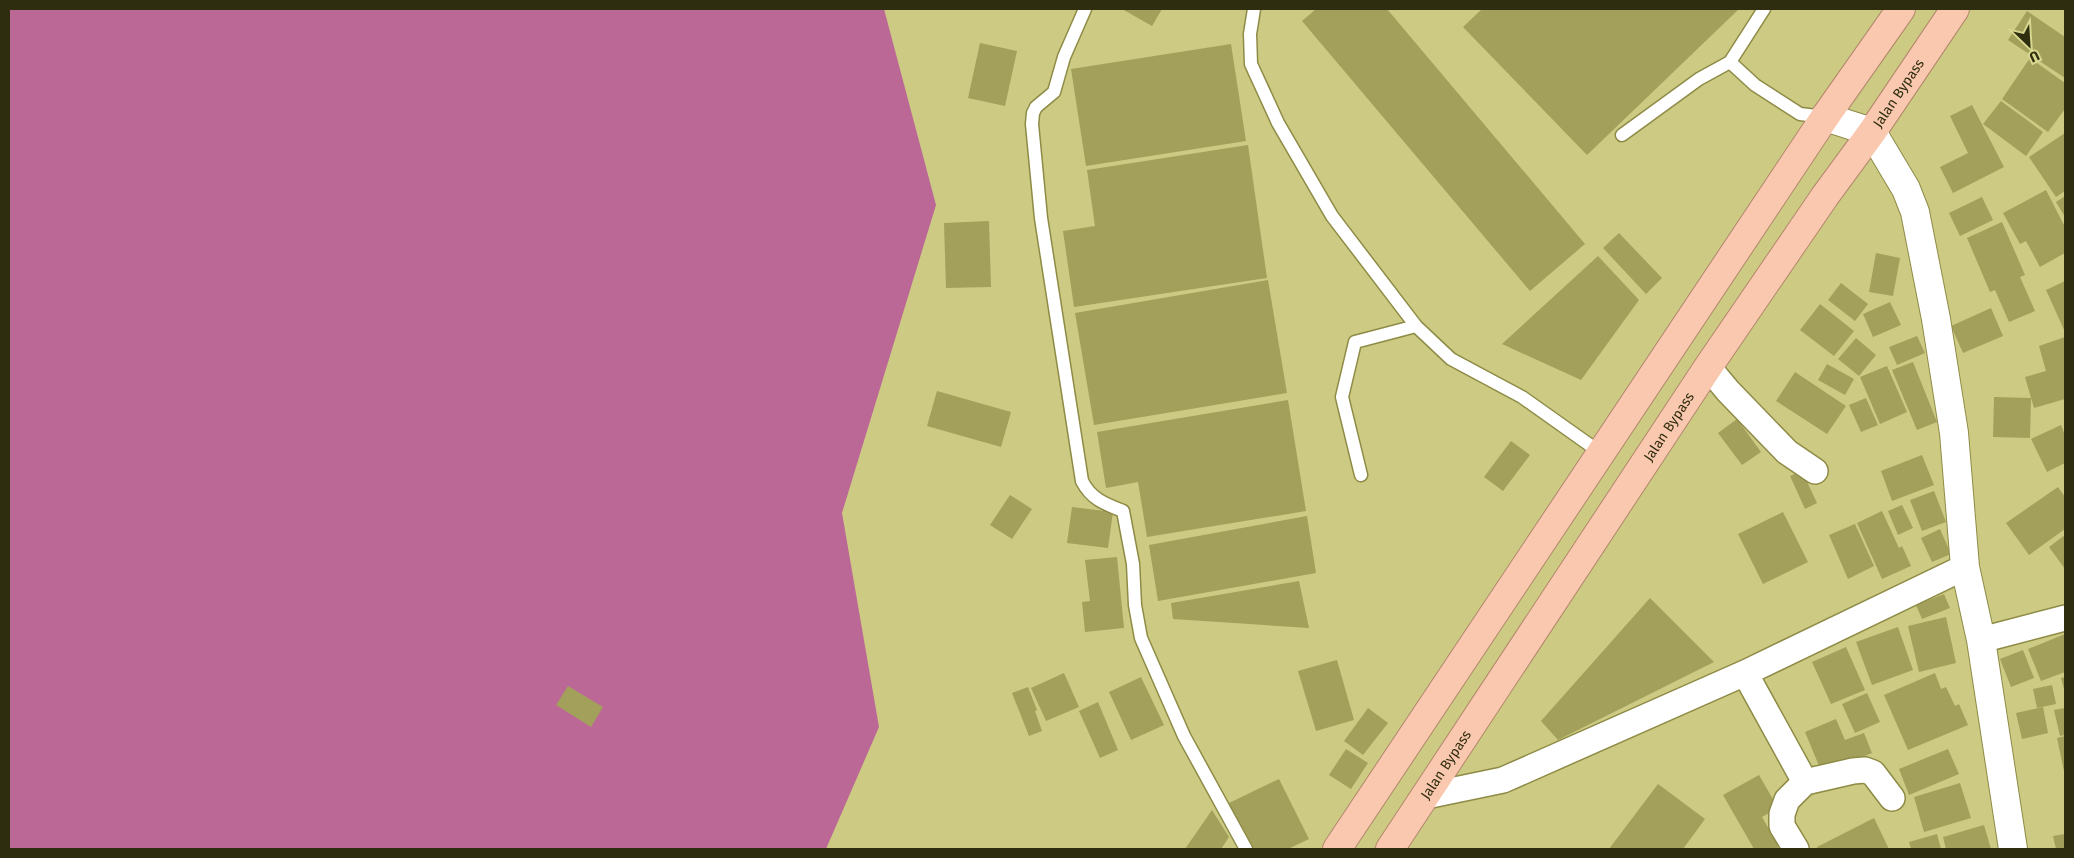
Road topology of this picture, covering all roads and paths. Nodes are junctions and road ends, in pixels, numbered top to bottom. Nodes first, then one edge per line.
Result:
1 (1085, 9) edge
2 (1254, 9) edge
3 (1764, 9) edge
4 (1901, 9) edge
5 (1955, 9) edge
6 (1730, 62) junction
7 (1825, 118) junction
8 (1872, 132) junction
9 (1622, 135) dead end
10 (1416, 326) junction
11 (1708, 367) junction
12 (1601, 453) junction
13 (1815, 471) dead end
14 (1361, 475) dead end
15 (1965, 567) junction
16 (2065, 618) edge
17 (1981, 640) junction
18 (1745, 673) junction
19 (1805, 782) junction
20 (1426, 796) junction
21 (1892, 798) dead end
22 (1246, 849) edge
23 (1337, 849) edge
24 (1390, 849) edge
25 (1796, 849) edge
26 (2013, 849) edge

1 - 22 lane
2 - 10 lane
3 - 6 lane
4 - 7 highway
5 - 8 highway, Jalan Bypass
6 - 7 lane
6 - 9 lane
7 - 8 main road
7 - 12 highway
8 - 11 highway, Jalan Bypass
8 - 15 main road
10 - 12 lane
10 - 14 lane
11 - 13 street
11 - 20 highway, Jalan Bypass
12 - 23 highway
15 - 17 main road
15 - 18 street
16 - 17 street
17 - 26 main road
18 - 19 street
18 - 20 street
19 - 21 street
19 - 25 street
20 - 24 highway, Jalan Bypass

